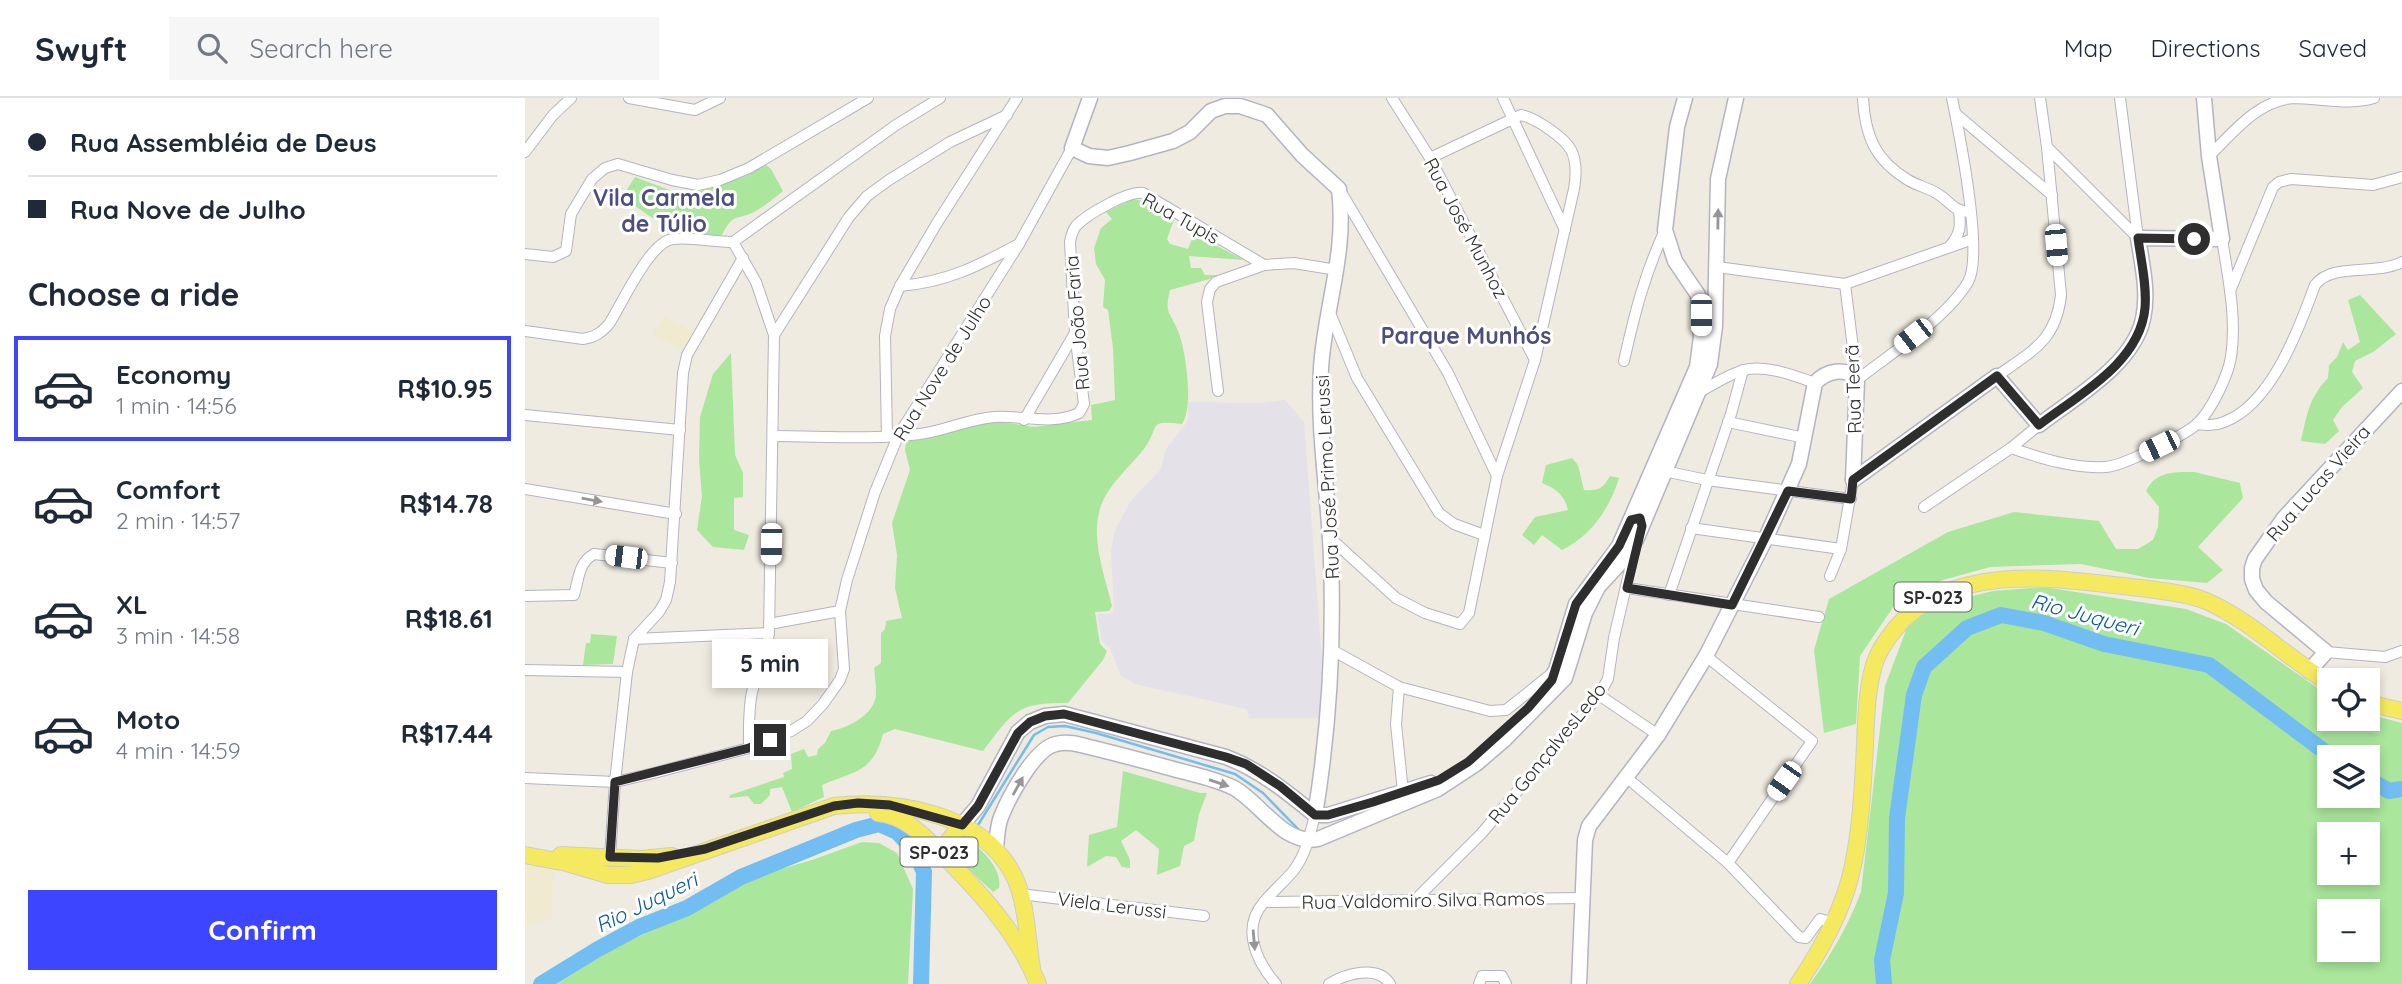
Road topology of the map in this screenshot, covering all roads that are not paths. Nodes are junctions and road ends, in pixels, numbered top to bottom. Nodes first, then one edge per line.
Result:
1 (571, 98) edge
2 (629, 98) edge
3 (720, 98) edge
4 (868, 98) edge
5 (940, 98) edge
6 (1017, 98) edge
7 (1090, 98) edge
8 (1392, 98) edge
9 (1503, 98) edge
10 (1685, 98) edge
11 (1735, 98) edge
12 (1863, 98) edge
13 (1952, 98) edge
14 (2040, 98) edge
15 (2120, 98) edge
16 (2204, 98) edge
17 (2294, 98) edge
18 (2369, 99) edge
19 (1955, 114) junction
20 (1007, 115) junction
21 (1513, 117) junction
22 (1072, 148) junction
23 (2047, 148) junction
24 (525, 152) edge
25 (2209, 156) junction
26 (1430, 158) junction
27 (2402, 177) edge
28 (1339, 189) junction
29 (2052, 195) junction
30 (1959, 211) junction
31 (1971, 212) junction
32 (1565, 230) junction
33 (1665, 230) junction
34 (2138, 238) junction
35 (1973, 239) junction
36 (2222, 239) junction
37 (733, 243) junction
38 (1070, 243) joint
39 (1019, 244) junction
40 (1950, 247) junction
41 (525, 254) edge
42 (743, 258) junction
43 (2402, 262) edge
44 (1264, 265) junction
45 (1717, 267) junction
46 (1337, 270) junction
47 (1688, 283) junction
48 (1845, 284) junction
49 (899, 286) junction
50 (2229, 292) junction
51 (1330, 311) junction
52 (525, 331) edge
53 (1075, 333) junction
54 (774, 335) junction
55 (1535, 360) junction
56 (1624, 361) dead end
57 (1743, 370) junction
58 (1997, 376) junction
59 (1857, 380) junction
60 (1815, 383) junction
61 (1218, 391) dead end
62 (2402, 391) edge
63 (1699, 392) junction
64 (525, 415) edge
65 (1024, 420) junction
66 (1728, 422) junction
67 (2197, 424) junction
68 (2039, 425) junction
69 (680, 430) junction
70 (774, 436) junction
71 (893, 436) junction
72 (1805, 438) junction
73 (2011, 448) junction
74 (1664, 471) junction
75 (1497, 476) junction
76 (1707, 480) junction
77 (1853, 480) junction
78 (525, 489) edge
79 (1788, 491) junction
80 (1851, 499) junction
81 (1924, 507) dead end
82 (676, 514) junction
83 (1691, 528) junction
84 (1633, 534) junction
85 (1484, 535) junction
86 (1330, 538) junction
87 (1765, 540) junction
88 (1841, 549) junction
89 (672, 563) junction
90 (1830, 576) dead end
91 (1627, 588) junction
92 (1669, 595) junction
93 (525, 596) edge
94 (1732, 605) junction
95 (840, 611) junction
96 (1819, 617) dead end
97 (769, 629) junction
98 (634, 639) junction
99 (1332, 650) junction
100 (2326, 652) junction
101 (2402, 652) edge
102 (1706, 656) junction
103 (525, 670) edge
104 (1562, 671) junction
105 (2309, 671) junction
106 (627, 672) junction
107 (2317, 676) edge
108 (1399, 687) junction
109 (1599, 695) junction
110 (2380, 706) edge
111 (2402, 711) edge
112 (1658, 735) junction
113 (749, 748) junction
114 (1626, 777) junction
115 (525, 778) edge
116 (615, 782) junction
117 (1403, 792) junction
118 (1315, 815) junction
119 (803, 816) junction
120 (962, 825) junction
121 (1309, 841) junction
122 (705, 849) junction
123 (996, 850) junction
124 (525, 854) edge
125 (610, 857) junction
126 (946, 859) junction
127 (566, 863) junction
128 (1728, 863) junction
129 (1020, 894) junction
130 (984, 898) junction
131 (1582, 898) junction
132 (1415, 900) junction
133 (1263, 902) junction
134 (1204, 916) dead end
135 (1832, 922) junction
136 (1032, 968) junction
137 (1038, 984) edge
138 (1276, 984) edge
139 (1329, 984) edge
140 (1390, 984) edge
141 (1479, 984) edge
142 (1506, 984) edge
143 (1579, 984) edge
144 (1798, 984) edge

1 - 24 street
2 - 3 street
4 - 41 street
5 - 37 street
6 - 20 street
7 - 22 street
8 - 26 street, Rua José Munhoz
9 - 21 street
10 - 33 street
45 -> 11 street
12 - 30 street
13 - 19 street
14 - 23 street
15 - 34 street
16 - 25 street
17 - 18 street
17 - 25 street
19 - 29 street
19 - 31 street
20 - 49 street
20 - 54 street
21 - 26 street
21 - 32 street
21 - 32 street
22 - 28 street
22 - 39 street, Rua Nove de Julho
23 - 29 street
23 - 34 street
25 - 36 street
26 - 55 street, Rua José Munhoz
27 - 50 street
28 - 46 street, Rua José Primo Lerussi
28 - 75 street
29 - 58 street
30 - 31 street
30 - 40 street
31 - 35 street
32 - 55 street
33 - 47 street
33 - 56 street
34 - 36 street
34 - 68 street
35 - 40 street
35 - 59 street
36 - 50 street
37 - 42 street
37 - 52 street
38 - 44 street, Rua Tupis
38 - 53 street, Rua João Faria
39 - 49 street
39 - 71 street, Rua Nove de Julho
40 - 48 street
42 - 54 street
42 - 69 street
43 - 67 street
44 - 46 street
44 - 61 street
45 - 47 street
45 - 48 street
45 - 63 street
46 - 51 street, Rua José Primo Lerussi
47 - 84 street
48 - 59 street, Rua Teerã
49 - 71 street
50 - 67 street
51 - 85 street
51 - 86 street, Rua José Primo Lerussi
53 - 65 street
53 - 65 street, Rua João Faria
54 - 70 street
55 - 75 street
57 - 60 street
57 - 63 street
57 - 66 street
58 - 68 street
58 - 77 street
59 - 60 street
59 - 77 street, Rua Teerã
60 - 72 street
62 - 100 street, Rua Lucas Vieira
63 - 74 street
64 - 69 street
65 - 71 street
66 - 72 street
66 - 76 street
67 - 73 street
68 - 73 street
69 - 82 street
70 - 71 street
70 - 97 street
71 - 95 street, Rua Nove de Julho
72 - 79 street
73 - 81 street
74 - 76 street
74 - 84 street
75 - 85 street
76 - 79 street
76 - 83 street
77 - 80 street, Rua Teerã
78 -> 82 street
79 - 80 street
79 - 87 street
80 - 88 street, Rua Teerã
82 - 89 street
83 - 87 street
83 - 92 street
84 - 91 street, Rua GonçalvesLedo
84 - 104 street
85 - 86 street
86 - 99 street, Rua José Primo Lerussi
87 - 88 street
87 - 94 street
88 - 90 street, Rua Teerã
89 - 93 street
89 - 98 street
91 - 92 street
91 - 109 street, Rua GonçalvesLedo
92 - 94 street
94 - 96 street
94 - 102 street
95 - 97 street
95 - 113 street, Rua Nove de Julho
97 - 98 street
97 - 113 street
98 - 106 street
99 - 108 street
99 - 118 street, Rua José Primo Lerussi
100 - 101 street
100 - 105 street
102 - 112 street
102 - 128 street
103 - 106 street
104 - 108 street
104 - 117 street
104 - 121 street
105 - 107 main road, SP-023
105 - 135 main road, SP-023
106 - 116 street
108 - 117 street
109 - 112 street
109 - 132 street, Rua GonçalvesLedo
110 - 111 main road
112 - 114 street
113 - 116 street, Rua Nove de Julho
114 - 128 street
114 - 131 street
115 - 116 street, Rua Nove de Julho
116 - 125 street
117 - 118 street
118 - 120 street
118 - 121 street, Rua José Primo Lerussi
119 - 120 main road, SP-023
119 - 122 main road, SP-023
119 - 126 main road, SP-023
120 - 123 main road, SP-023
120 - 126 main road, SP-023
123 -> 121 street
121 - 133 street, Rua José Primo Lerussi
122 - 125 main road, SP-023
122 - 127 main road, SP-023
123 - 129 main road, SP-023
124 - 125 main road, SP-023
124 - 127 main road, SP-023
125 - 127 main road
126 - 130 main road, SP-023
128 - 135 street
129 - 130 main road
129 - 134 street, Viela Lerussi
129 - 136 main road, SP-023
130 - 136 main road, SP-023
131 - 132 street, Rua Valdomiro Silva Ramos
131 - 143 street
132 - 133 street, Rua Valdomiro Silva Ramos
133 -> 138 street, Rua José Primo Lerussi
135 - 144 main road, SP-023
136 - 137 main road, SP-023
139 - 140 street
141 - 142 street

